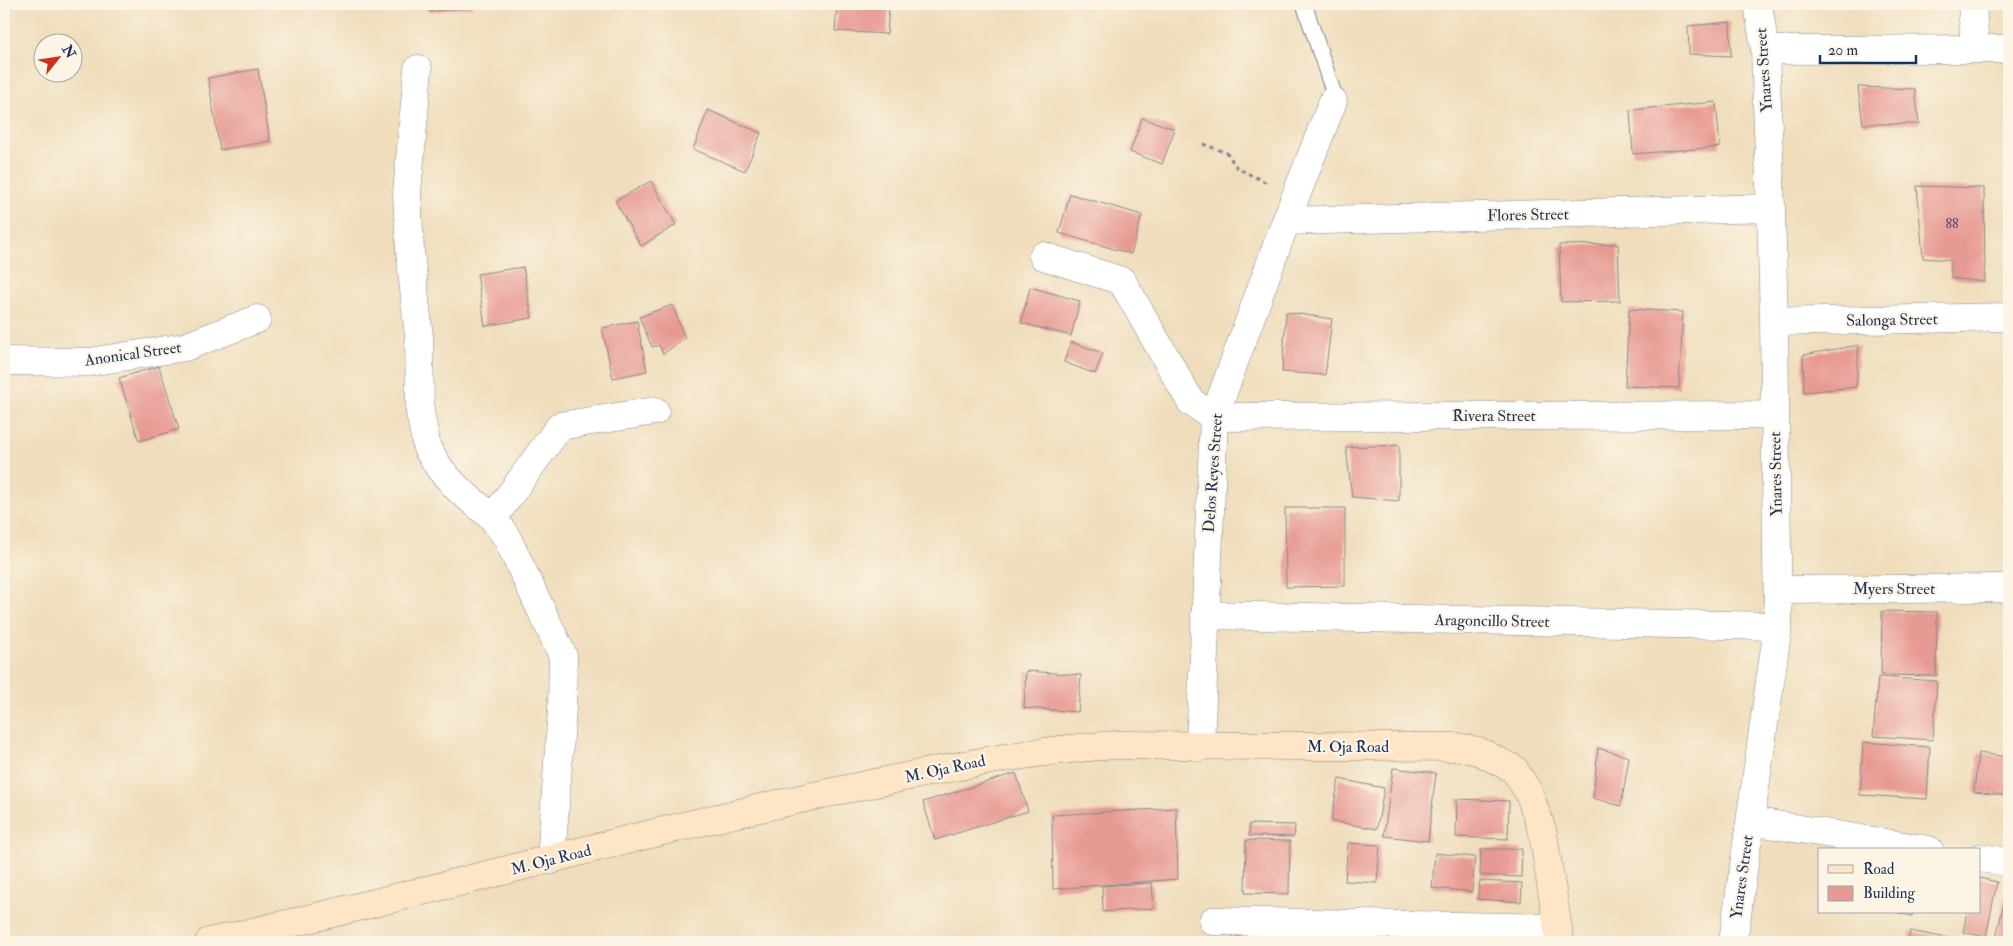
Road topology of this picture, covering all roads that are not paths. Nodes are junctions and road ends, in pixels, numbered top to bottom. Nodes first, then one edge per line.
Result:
1 (1304, 4) edge
2 (1758, 4) edge
3 (1972, 4) edge
4 (1975, 49) junction
5 (2009, 49) edge
6 (1765, 50) junction
7 (418, 69) dead end
8 (1333, 101) joint
9 (1771, 208) junction
10 (1291, 210) junction
11 (1043, 256) dead end
12 (2009, 317) edge
13 (257, 320) dead end
14 (1774, 322) junction
15 (4, 361) edge
16 (655, 411) dead end
17 (1774, 415) junction
18 (1214, 416) junction
19 (493, 518) junction
20 (2009, 588) edge
21 (1778, 590) junction
22 (1205, 615) junction
23 (1778, 626) junction
24 (1200, 747) junction
25 (1751, 821) junction
26 (1917, 848) edge
27 (1980, 858) edge
28 (551, 860) junction
29 (2009, 862) edge
30 (1213, 921) dead end
31 (1275, 933) edge
32 (1370, 933) edge
33 (1559, 935) edge
34 (209, 942) edge
35 (1733, 942) edge

1 - 8 lane
2 - 6 street, Ynares Street
3 - 4 street
4 - 5 street
4 - 6 street
6 - 9 street, Ynares Street
7 - 19 street
8 - 10 street, Delos Reyes Street
9 - 10 street, Flores Street
9 - 14 street, Ynares Street
10 - 18 street, Delos Reyes Street
11 - 18 street
12 - 14 street, Salonga Street
13 - 15 street, Anonical Street
14 - 17 street, Ynares Street
16 - 19 street
17 - 18 street, Rivera Street
17 - 21 street, Ynares Street
18 - 22 street, Delos Reyes Street
19 - 28 street
20 - 21 street, Myers Street
21 - 23 street, Ynares Street
22 - 23 street, Aragoncillo Street
22 - 24 street, Delos Reyes Street
23 - 25 street, Ynares Street
24 - 28 street, M. Oja Road
24 - 33 street, M. Oja Road
25 - 26 street
25 - 35 street, Ynares Street
27 - 29 street
28 - 34 street, M. Oja Road
30 - 31 street
31 - 32 street
32 - 33 street

